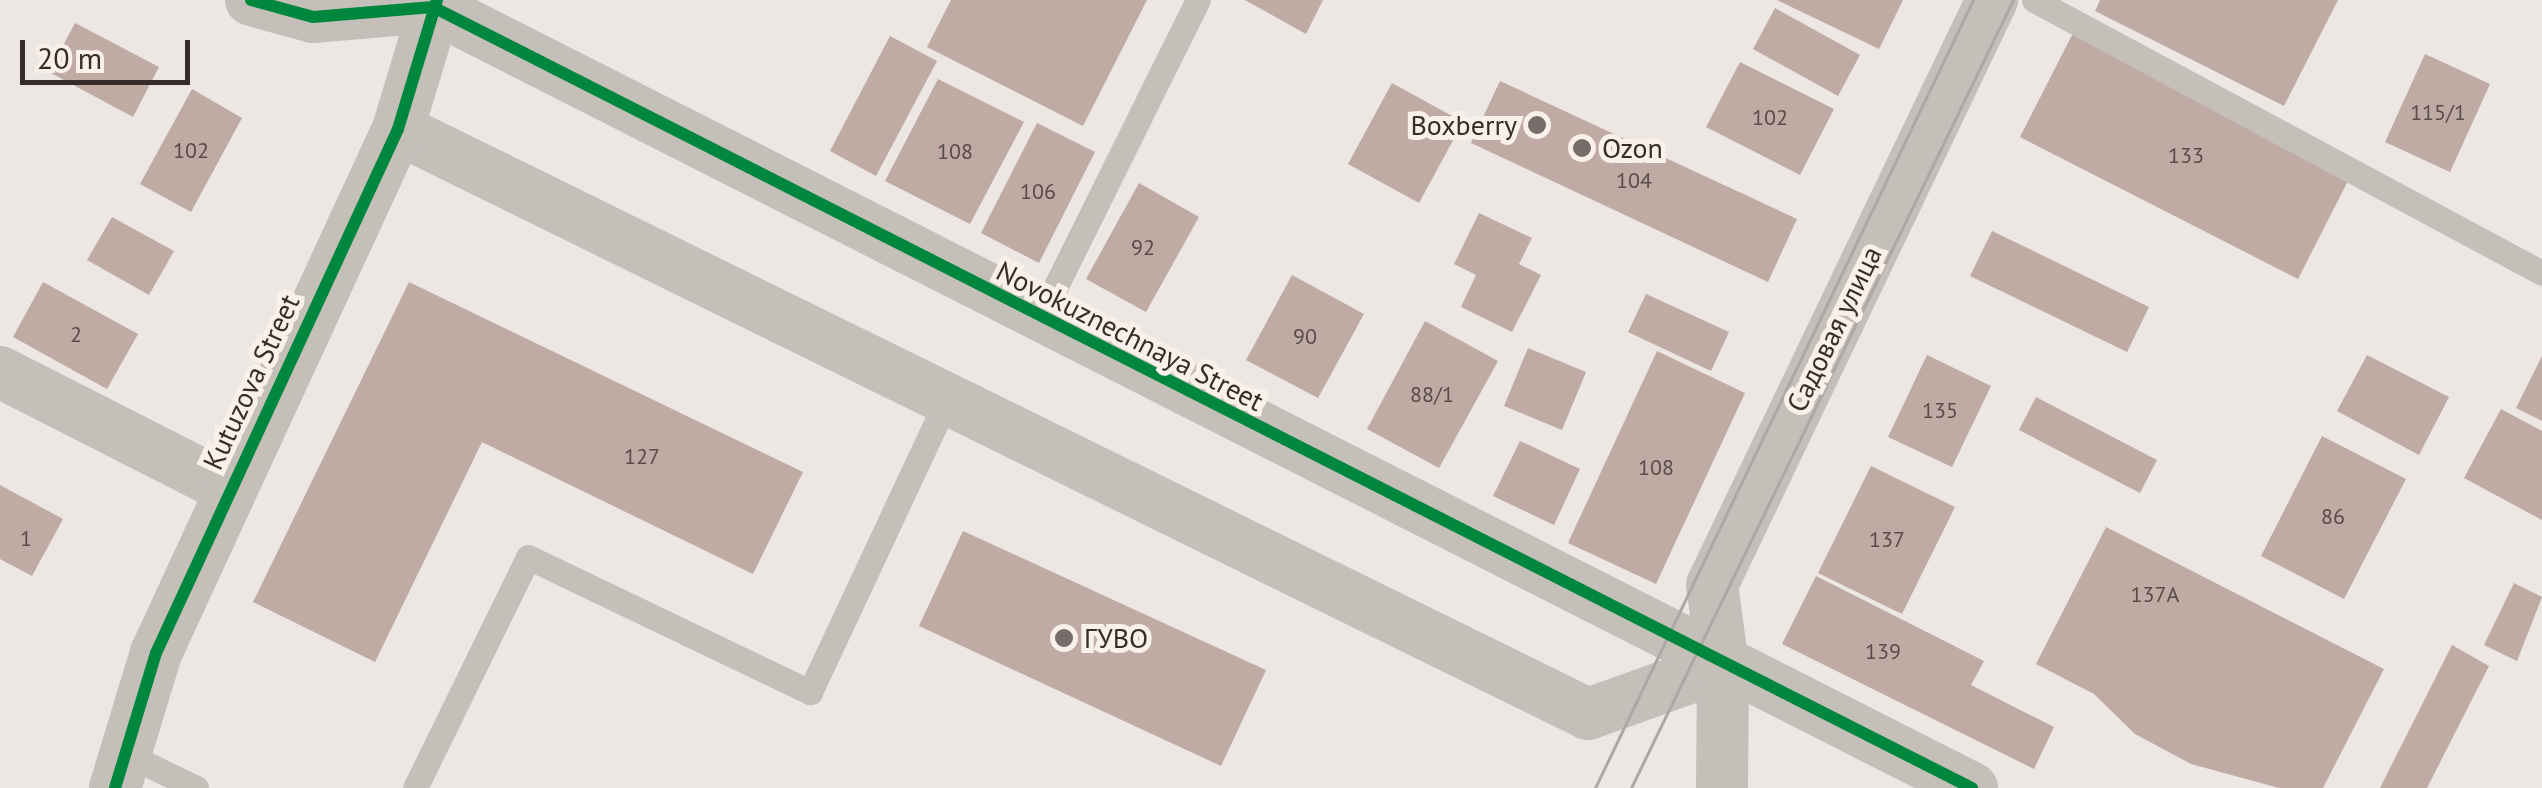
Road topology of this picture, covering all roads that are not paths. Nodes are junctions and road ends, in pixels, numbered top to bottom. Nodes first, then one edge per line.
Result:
1 (251, 0) edge
2 (1198, 0) edge
3 (1992, 0) edge
4 (2034, 0) edge
5 (435, 4) edge
6 (398, 129) junction
7 (2542, 273) edge
8 (1040, 318) junction
9 (0, 372) edge
10 (948, 397) junction
11 (228, 488) junction
12 (1723, 666) junction
13 (121, 771) edge
14 (196, 788) edge
15 (415, 788) edge
16 (1723, 788) edge
17 (1972, 788) edge

1 - 5 street
2 - 8 lane
3 - 12 street, Садовая улица
4 - 7 lane
5 - 6 street, Kutuzova Street
5 - 8 street, Novokuznechnaya Street
6 - 10 street
6 - 11 street, Kutuzova Street
8 - 12 street, Novokuznechnaya Street
9 - 11 street
10 - 12 street
10 - 15 lane
11 - 13 street, Kutuzova Street
12 - 16 street, Садовая улица
12 - 17 street, Novokuznechnaya Street
13 - 14 lane

